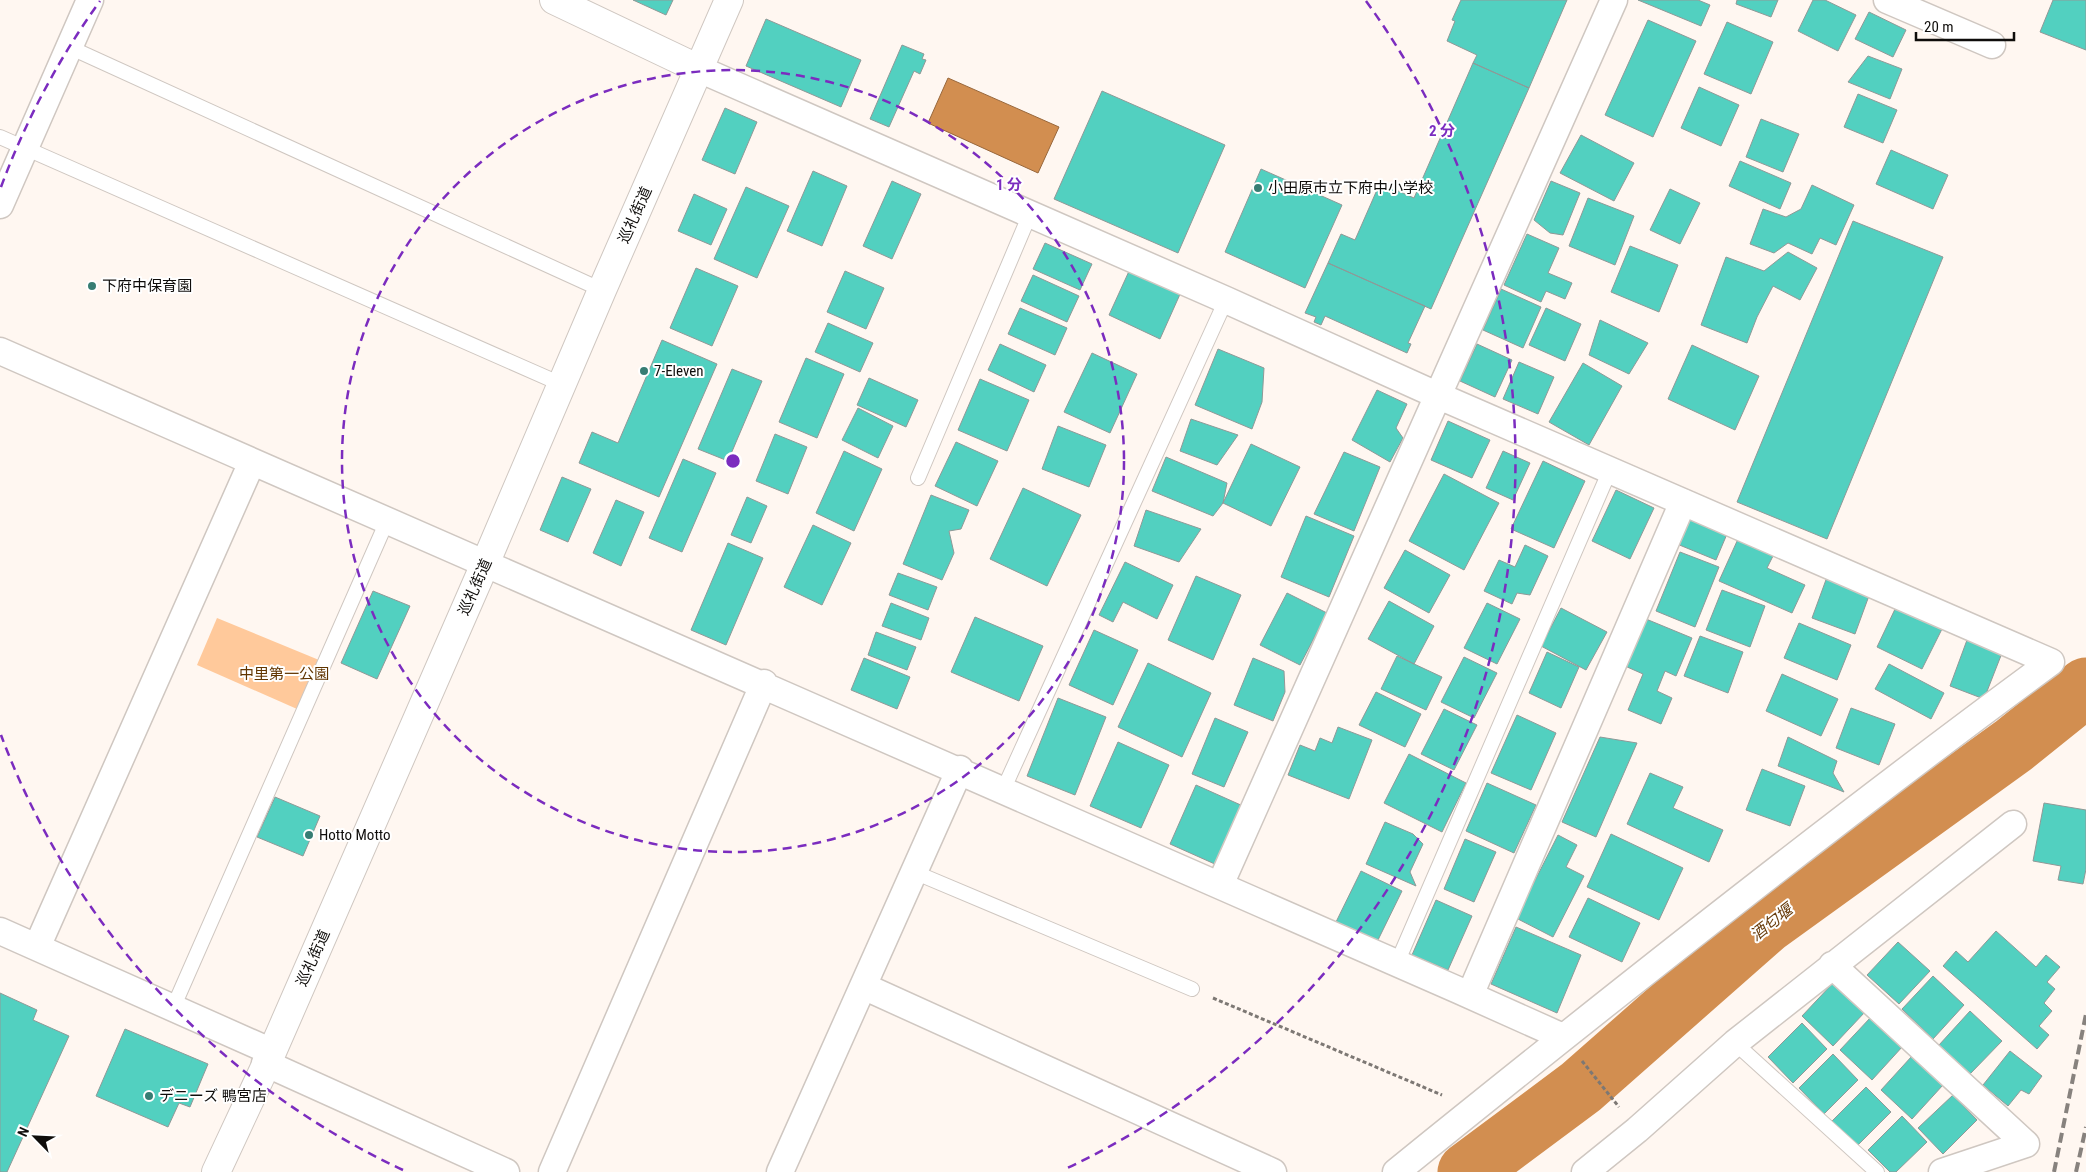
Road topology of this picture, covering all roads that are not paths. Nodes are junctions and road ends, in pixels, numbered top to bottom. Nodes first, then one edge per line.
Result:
1 (90, 0) edge
2 (554, 0) edge
3 (729, 0) edge
4 (1614, 0) edge
5 (1886, 0) edge
6 (1992, 45) dead end
7 (69, 47) junction
8 (699, 69) junction
9 (0, 137) edge
10 (25, 148) junction
11 (0, 205) edge
12 (1030, 214) junction
13 (602, 290) junction
14 (1226, 300) junction
15 (0, 351) edge
16 (561, 384) junction
17 (1439, 396) junction
18 (252, 462) junction
19 (1610, 470) junction
20 (918, 478) dead end
21 (1683, 502) junction
22 (387, 521) junction
23 (485, 564) junction
24 (764, 683) junction
25 (960, 769) junction
26 (1004, 788) junction
27 (2013, 824) dead end
28 (914, 872) junction
29 (1220, 885) junction
30 (0, 931) edge
31 (37, 947) junction
32 (1396, 963) junction
33 (1832, 965) junction
34 (863, 986) junction
35 (1192, 989) road end
36 (1470, 995) junction
37 (173, 1008) junction
38 (1563, 1037) junction
39 (1735, 1043) junction
40 (269, 1057) junction
41 (216, 1172) edge
42 (506, 1172) edge
43 (552, 1172) edge
44 (780, 1172) edge
45 (1273, 1172) edge
46 (1396, 1172) edge
47 (1585, 1172) edge
48 (1877, 1172) edge
49 (1942, 1172) edge

1 - 7 street
2 - 8 street
3 - 8 street, 巡礼街道
4 - 17 street
5 - 6 street
7 - 10 street
7 - 13 lane
8 - 12 street
8 - 13 street, 巡礼街道
9 - 10 lane
10 - 11 street
10 - 16 lane
12 - 14 street
12 - 20 lane
13 - 16 street, 巡礼街道
14 - 17 street
14 - 26 lane
15 - 18 street
16 - 23 street, 巡礼街道
17 - 19 street
17 - 29 street
18 - 22 street
18 - 31 street
19 - 21 street
19 - 32 lane
21 - 36 street
21 - 38 street
22 - 23 street
22 - 37 lane
23 - 24 street
23 - 40 street, 巡礼街道
24 - 25 street
24 - 43 street
25 - 26 street
25 - 28 street
26 - 29 street
27 - 33 street
28 - 34 street
28 - 35 lane
29 - 32 street
30 - 31 street
31 - 37 street
32 - 36 street
33 - 39 street
33 - 49 street
34 - 44 street
34 - 45 street
36 - 38 street
37 - 40 street
38 - 46 street
39 - 47 street
39 - 48 lane
40 - 41 street, 巡礼街道
40 - 42 street

